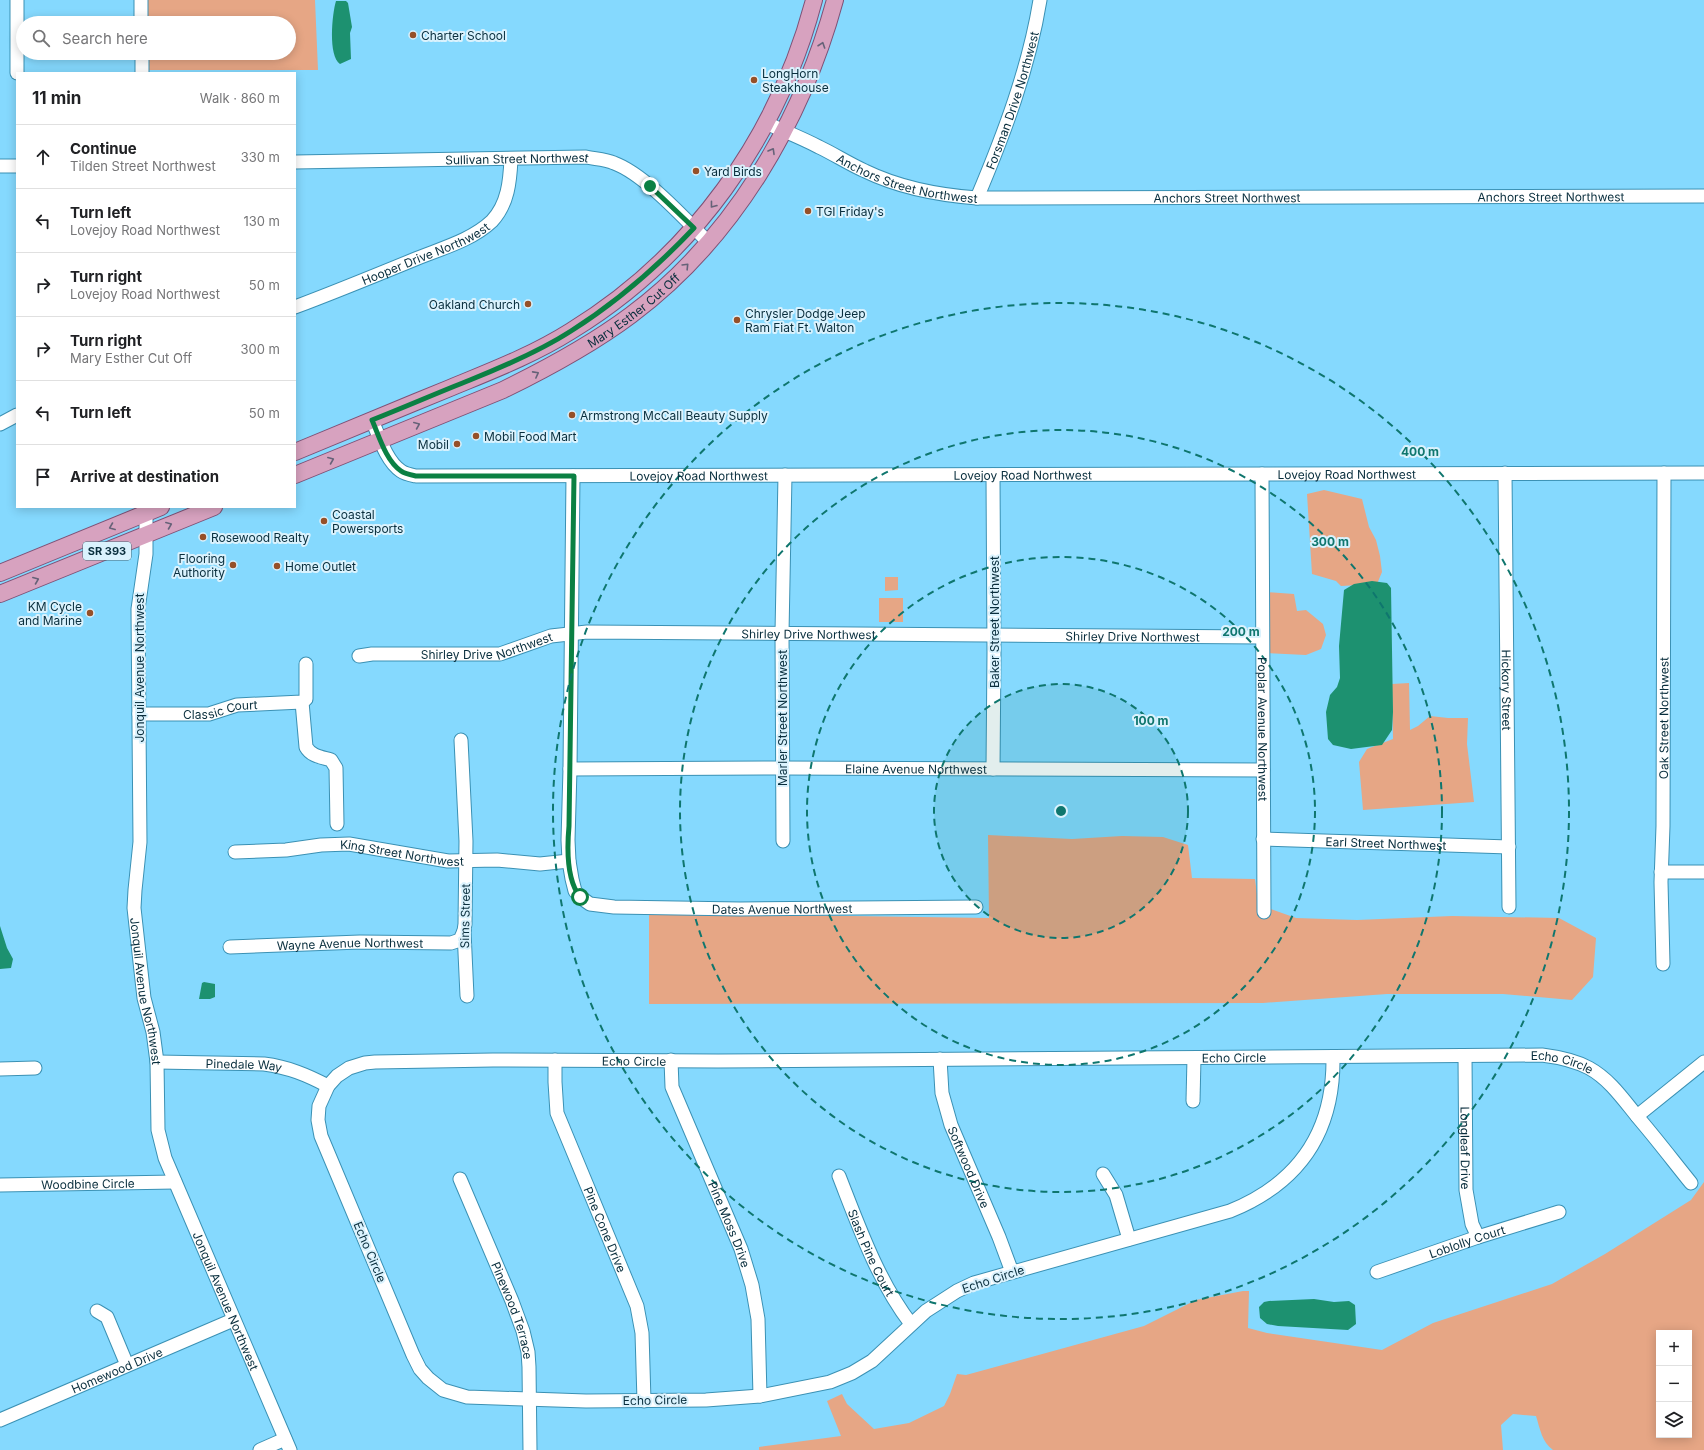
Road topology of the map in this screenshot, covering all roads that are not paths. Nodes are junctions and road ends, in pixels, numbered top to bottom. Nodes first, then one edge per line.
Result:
1 (17, 0) edge
2 (141, 0) edge
3 (814, 0) edge
4 (835, 0) edge
5 (1040, 0) edge
6 (17, 16) edge
7 (141, 16) edge
8 (18, 60) edge
9 (142, 60) edge
10 (18, 72) edge
11 (142, 72) edge
12 (766, 123) junction
13 (784, 131) junction
14 (511, 159) junction
15 (296, 162) edge
16 (0, 166) edge
17 (16, 166) edge
18 (1704, 196) edge
19 (976, 198) junction
20 (694, 228) junction
21 (708, 242) junction
22 (296, 304) edge
23 (579, 326) junction
24 (590, 343) junction
25 (16, 416) edge
26 (372, 420) junction
27 (0, 424) edge
28 (381, 440) junction
29 (296, 452) edge
30 (1505, 473) junction
31 (1664, 473) junction
32 (1704, 473) edge
33 (296, 474) edge
34 (1262, 474) junction
35 (785, 475) junction
36 (993, 475) junction
37 (574, 476) junction
38 (156, 508) edge
39 (211, 508) edge
40 (146, 510) edge
41 (146, 534) junction
42 (0, 573) edge
43 (0, 594) edge
44 (572, 633) junction
45 (782, 633) junction
46 (994, 636) junction
47 (1262, 637) junction
48 (359, 656) dead end
49 (306, 664) dead end
50 (302, 702) junction
51 (139, 714) junction
52 (461, 740) dead end
53 (782, 768) junction
54 (993, 768) junction
55 (570, 769) junction
56 (1263, 770) junction
57 (337, 824) dead end
58 (1263, 839) junction
59 (783, 841) dead end
60 (1509, 846) junction
61 (235, 852) dead end
62 (569, 861) junction
63 (466, 862) junction
64 (1661, 872) junction
65 (1704, 872) edge
66 (976, 907) dead end
67 (1510, 907) dead end
68 (1264, 912) dead end
69 (464, 931) junction
70 (230, 947) dead end
71 (1662, 964) dead end
72 (467, 996) dead end
73 (1465, 1056) junction
74 (1333, 1057) junction
75 (1194, 1058) junction
76 (940, 1059) junction
77 (555, 1060) junction
78 (671, 1060) junction
79 (157, 1062) junction
80 (1704, 1062) edge
81 (35, 1068) dead end
82 (0, 1069) edge
83 (328, 1086) junction
84 (1193, 1101) dead end
85 (1637, 1116) junction
86 (1103, 1174) dead end
87 (839, 1176) dead end
88 (460, 1178) dead end
89 (175, 1182) junction
90 (1691, 1183) dead end
91 (0, 1185) edge
92 (1559, 1212) dead end
93 (1478, 1238) junction
94 (1130, 1239) junction
95 (1012, 1272) junction
96 (1377, 1272) dead end
97 (97, 1311) dead end
98 (233, 1320) junction
99 (911, 1324) junction
100 (127, 1365) junction
101 (760, 1396) junction
102 (530, 1400) junction
103 (644, 1401) junction
104 (0, 1420) edge
105 (287, 1445) edge
106 (260, 1450) edge
107 (530, 1450) edge

1 - 6 street
2 - 7 street
3 - 12 main road, Mary Esther Cut Off
13 -> 4 main road, Mary Esther Cut Off
5 - 19 street, Forsman Drive Northwest
8 - 10 street
9 - 11 street
12 - 13 street, Anchors Street Northwest
12 -> 20 main road, Mary Esther Cut Off
13 - 19 street, Anchors Street Northwest
21 -> 13 main road, Mary Esther Cut Off
14 - 15 street, Sullivan Street Northwest
14 - 20 street, Sullivan Street Northwest
14 - 22 street, Hooper Drive Northwest
16 - 17 street
18 - 19 street, Anchors Street Northwest
20 - 21 street, Sullivan Street Northwest
20 - 23 main road, Mary Esther Cut Off
24 -> 21 main road, Mary Esther Cut Off
23 - 24 main road
23 - 26 main road, Mary Esther Cut Off
28 -> 24 main road, Mary Esther Cut Off
25 - 27 street
26 - 28 street, Lovejoy Road Northwest
26 - 29 main road, Mary Esther Cut Off
33 -> 28 main road, Mary Esther Cut Off
28 - 37 street, Lovejoy Road Northwest
30 - 31 street, Lovejoy Road Northwest
30 - 34 street, Lovejoy Road Northwest
30 - 60 street, Hickory Street
31 - 32 street, Lovejoy Road Northwest
31 - 64 street, Oak Street Northwest
34 - 36 street, Lovejoy Road Northwest
34 - 47 street, Poplar Avenue Northwest
35 - 36 street, Lovejoy Road Northwest
35 - 37 street, Lovejoy Road Northwest
35 - 45 street, Marler Street Northwest
36 - 46 street, Baker Street Northwest
37 - 44 street
38 - 40 main road, SR 393
41 -> 39 main road, SR 393
40 - 41 street, Jonquil Avenue Northwest
40 -> 42 main road, SR 393
43 -> 41 main road, SR 393
41 - 51 street, Jonquil Avenue Northwest
44 - 45 street, Shirley Drive Northwest
44 - 48 street, Shirley Drive Northwest
44 - 55 street
45 - 46 street, Shirley Drive Northwest
45 - 53 street, Marler Street Northwest
46 - 47 street, Shirley Drive Northwest
46 - 54 street, Baker Street Northwest
47 - 56 street, Poplar Avenue Northwest
49 - 50 street
50 - 51 street, Classic Court
50 - 57 street
51 - 79 street, Jonquil Avenue Northwest
52 - 63 street, Sims Street
53 - 54 street, Elaine Avenue Northwest
53 - 55 street, Elaine Avenue Northwest
53 - 59 street, Marler Street Northwest
54 - 56 street, Elaine Avenue Northwest
55 - 62 street
56 - 58 street, Poplar Avenue Northwest
58 - 60 street, Earl Street Northwest
58 - 68 street, Poplar Avenue Northwest
60 - 67 street, Hickory Street
61 - 63 street, King Street Northwest
62 - 63 street, King Street Northwest
62 - 66 street, Dates Avenue Northwest
63 - 69 street, Sims Street
64 - 65 street
64 - 71 street, Oak Street Northwest
69 - 70 street, Wayne Avenue Northwest
69 - 72 street, Sims Street
73 - 74 street, Echo Circle
73 - 85 street, Echo Circle
73 - 93 street, Longleaf Drive
74 - 75 street, Echo Circle
74 - 94 street, Echo Circle
75 - 76 street, Echo Circle
75 - 84 street
76 - 78 street, Echo Circle
76 - 95 street, Softwood Drive
77 - 78 street, Echo Circle
77 - 83 street, Echo Circle
77 - 103 street, Pine Cone Drive
78 - 101 street, Pine Moss Drive
79 - 83 street, Pinedale Way
79 - 89 street, Jonquil Avenue Northwest
80 - 85 street
81 - 82 street
83 - 102 street, Echo Circle
85 - 90 street, Echo Circle
86 - 94 street
87 - 99 street, Slash Pine Court
88 - 102 street, Pinewood Terrace
89 - 91 street, Woodbine Circle
89 - 98 street, Jonquil Avenue Northwest
92 - 93 street, Loblolly Court
93 - 96 street, Loblolly Court
94 - 95 street, Echo Circle
95 - 99 street, Echo Circle
97 - 100 street
98 - 100 street, Homewood Drive
98 - 105 street, Jonquil Avenue Northwest
99 - 101 street, Echo Circle
100 - 104 street, Homewood Drive
101 - 103 street, Echo Circle
102 - 103 street, Echo Circle
102 - 107 street, Pinewood Terrace
105 - 106 street

